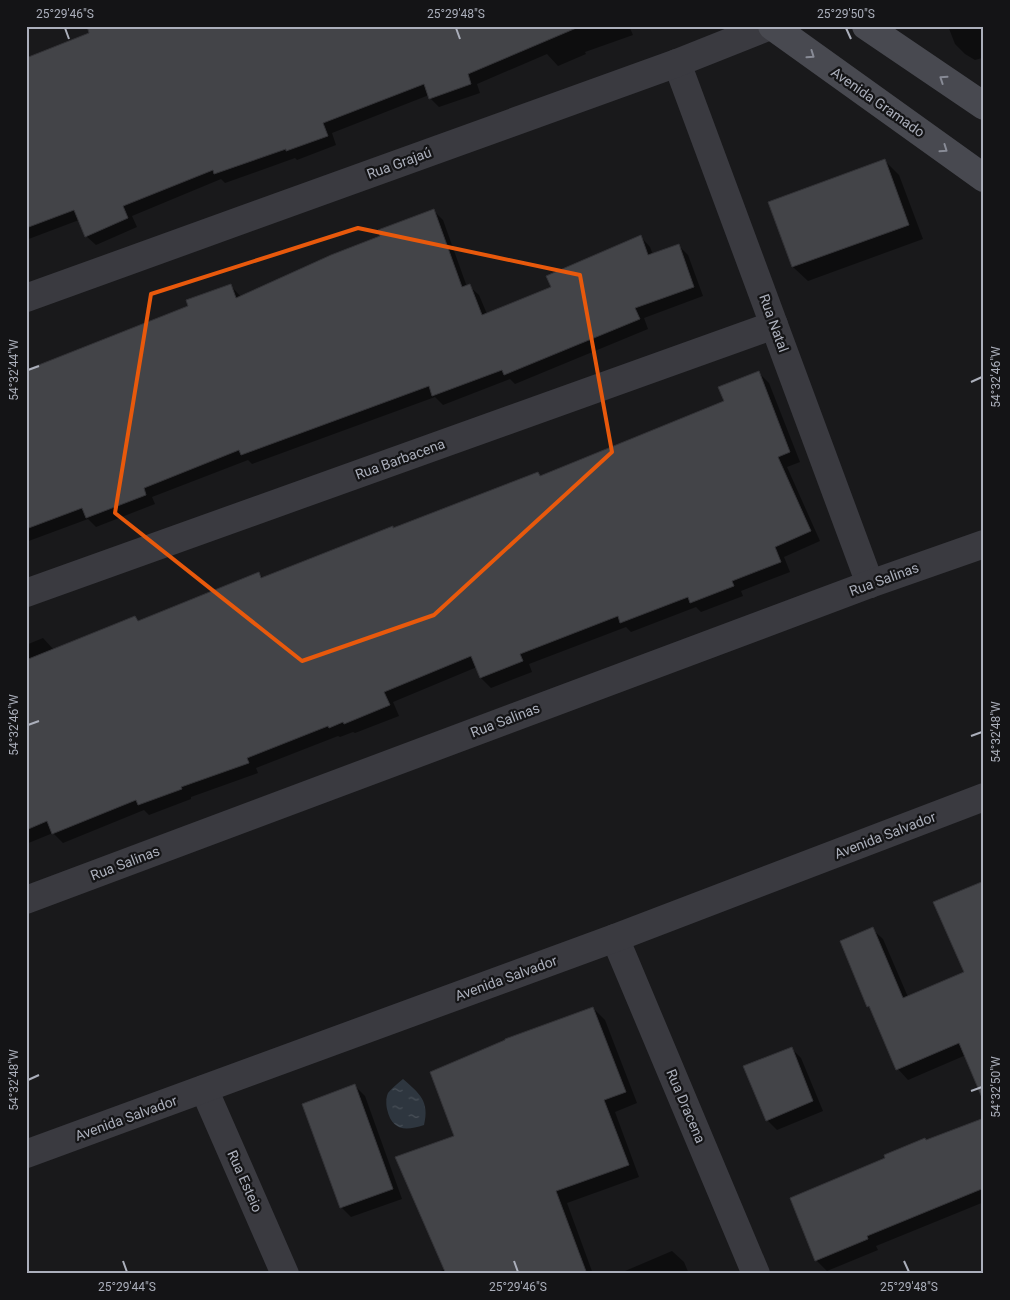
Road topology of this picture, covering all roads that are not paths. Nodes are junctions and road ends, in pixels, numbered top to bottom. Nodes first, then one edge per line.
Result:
1 (771, 26) edge
2 (866, 26) edge
3 (677, 63) junction
4 (984, 106) edge
5 (984, 178) edge
6 (26, 298) edge
7 (774, 325) junction
8 (984, 544) edge
9 (870, 584) junction
10 (26, 593) edge
11 (984, 798) edge
12 (26, 900) edge
13 (615, 938) junction
14 (204, 1089) junction
15 (26, 1154) edge
16 (285, 1274) edge
17 (756, 1274) edge

1 - 3 street, Rua Grajaú
1 -> 5 street, Avenida Gramado
4 -> 2 street
3 - 6 street, Rua Grajaú
3 - 7 street, Rua Natal
7 - 9 street, Rua Natal
7 - 10 street, Rua Barbacena
8 - 9 street, Rua Salinas
9 - 12 street, Rua Salinas
11 - 13 street, Avenida Salvador
13 - 14 street, Avenida Salvador
13 - 17 street, Rua Dracena
14 - 15 street, Avenida Salvador
14 - 16 street, Rua Esteio

